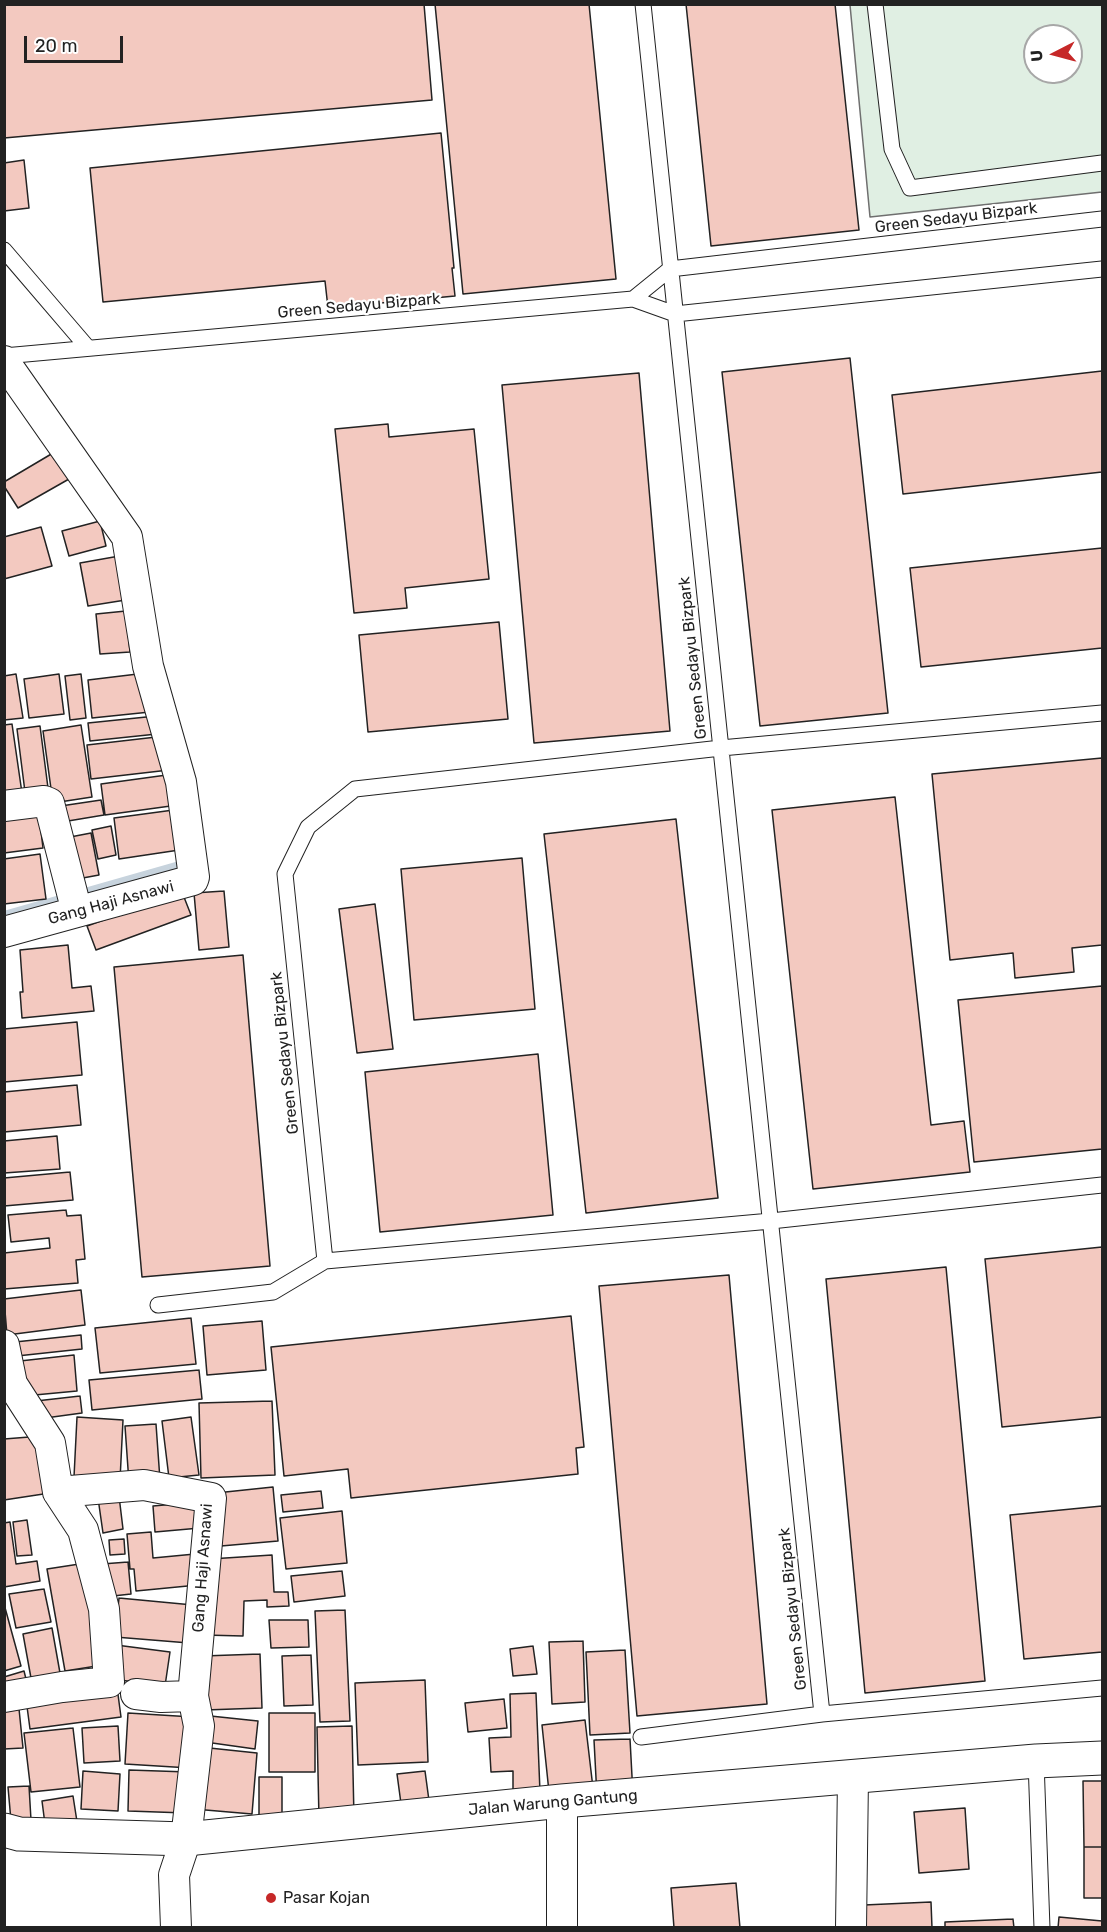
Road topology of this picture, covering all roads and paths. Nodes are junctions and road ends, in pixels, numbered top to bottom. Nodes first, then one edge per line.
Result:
1 (643, 4) edge
2 (875, 4) edge
3 (1102, 163) edge
4 (1102, 219) edge
5 (4, 250) edge
6 (670, 269) junction
7 (1102, 269) edge
8 (633, 299) junction
9 (675, 314) junction
10 (88, 348) junction
11 (4, 358) edge
12 (1102, 713) edge
13 (721, 748) junction
14 (4, 806) edge
15 (74, 903) junction
16 (4, 932) edge
17 (1102, 1185) edge
18 (771, 1221) junction
19 (325, 1261) junction
20 (158, 1305) dead end
21 (4, 1345) edge
22 (8, 1386) edge
23 (58, 1492) junction
24 (1102, 1688) edge
25 (136, 1694) dead end
26 (193, 1696) junction
27 (4, 1697) edge
28 (822, 1714) junction
29 (640, 1737) dead end
30 (1102, 1758) edge
31 (1036, 1761) junction
32 (853, 1777) junction
33 (562, 1801) junction
34 (4, 1830) edge
35 (186, 1839) junction
36 (176, 1928) edge
37 (562, 1928) edge
38 (850, 1928) edge
39 (1042, 1928) edge

1 - 6 lane, Green Sedayu Bizpark
2 - 3 lane
4 - 6 lane, Green Sedayu Bizpark
5 - 10 lane
6 - 8 lane
6 - 9 lane, Green Sedayu Bizpark
7 - 9 lane, Green Sedayu Bizpark
8 - 9 lane, Green Sedayu Bizpark
8 - 10 lane, Green Sedayu Bizpark
9 - 13 lane, Green Sedayu Bizpark
10 - 11 lane, Green Sedayu Bizpark
11 - 15 street, Gang Haji Asnawi
12 - 13 lane, Green Sedayu Bizpark
13 - 18 lane, Green Sedayu Bizpark
13 - 19 lane, Green Sedayu Bizpark
14 - 15 street
15 - 16 street, Gang Haji Asnawi
17 - 18 lane
18 - 19 lane
18 - 28 lane, Green Sedayu Bizpark
19 - 20 lane
21 - 22 street
22 - 23 street
23 - 26 street, Gang Haji Asnawi
23 - 27 street
24 - 28 lane
25 - 26 street
26 - 35 street
28 - 29 lane
30 - 31 street, Jalan Warung Gantung
31 - 32 street, Jalan Warung Gantung
31 - 39 lane
32 - 33 street, Jalan Warung Gantung
32 - 38 street
33 - 35 street, Jalan Warung Gantung
33 - 37 street
34 - 35 street, Jalan Warung Gantung
35 - 36 street

